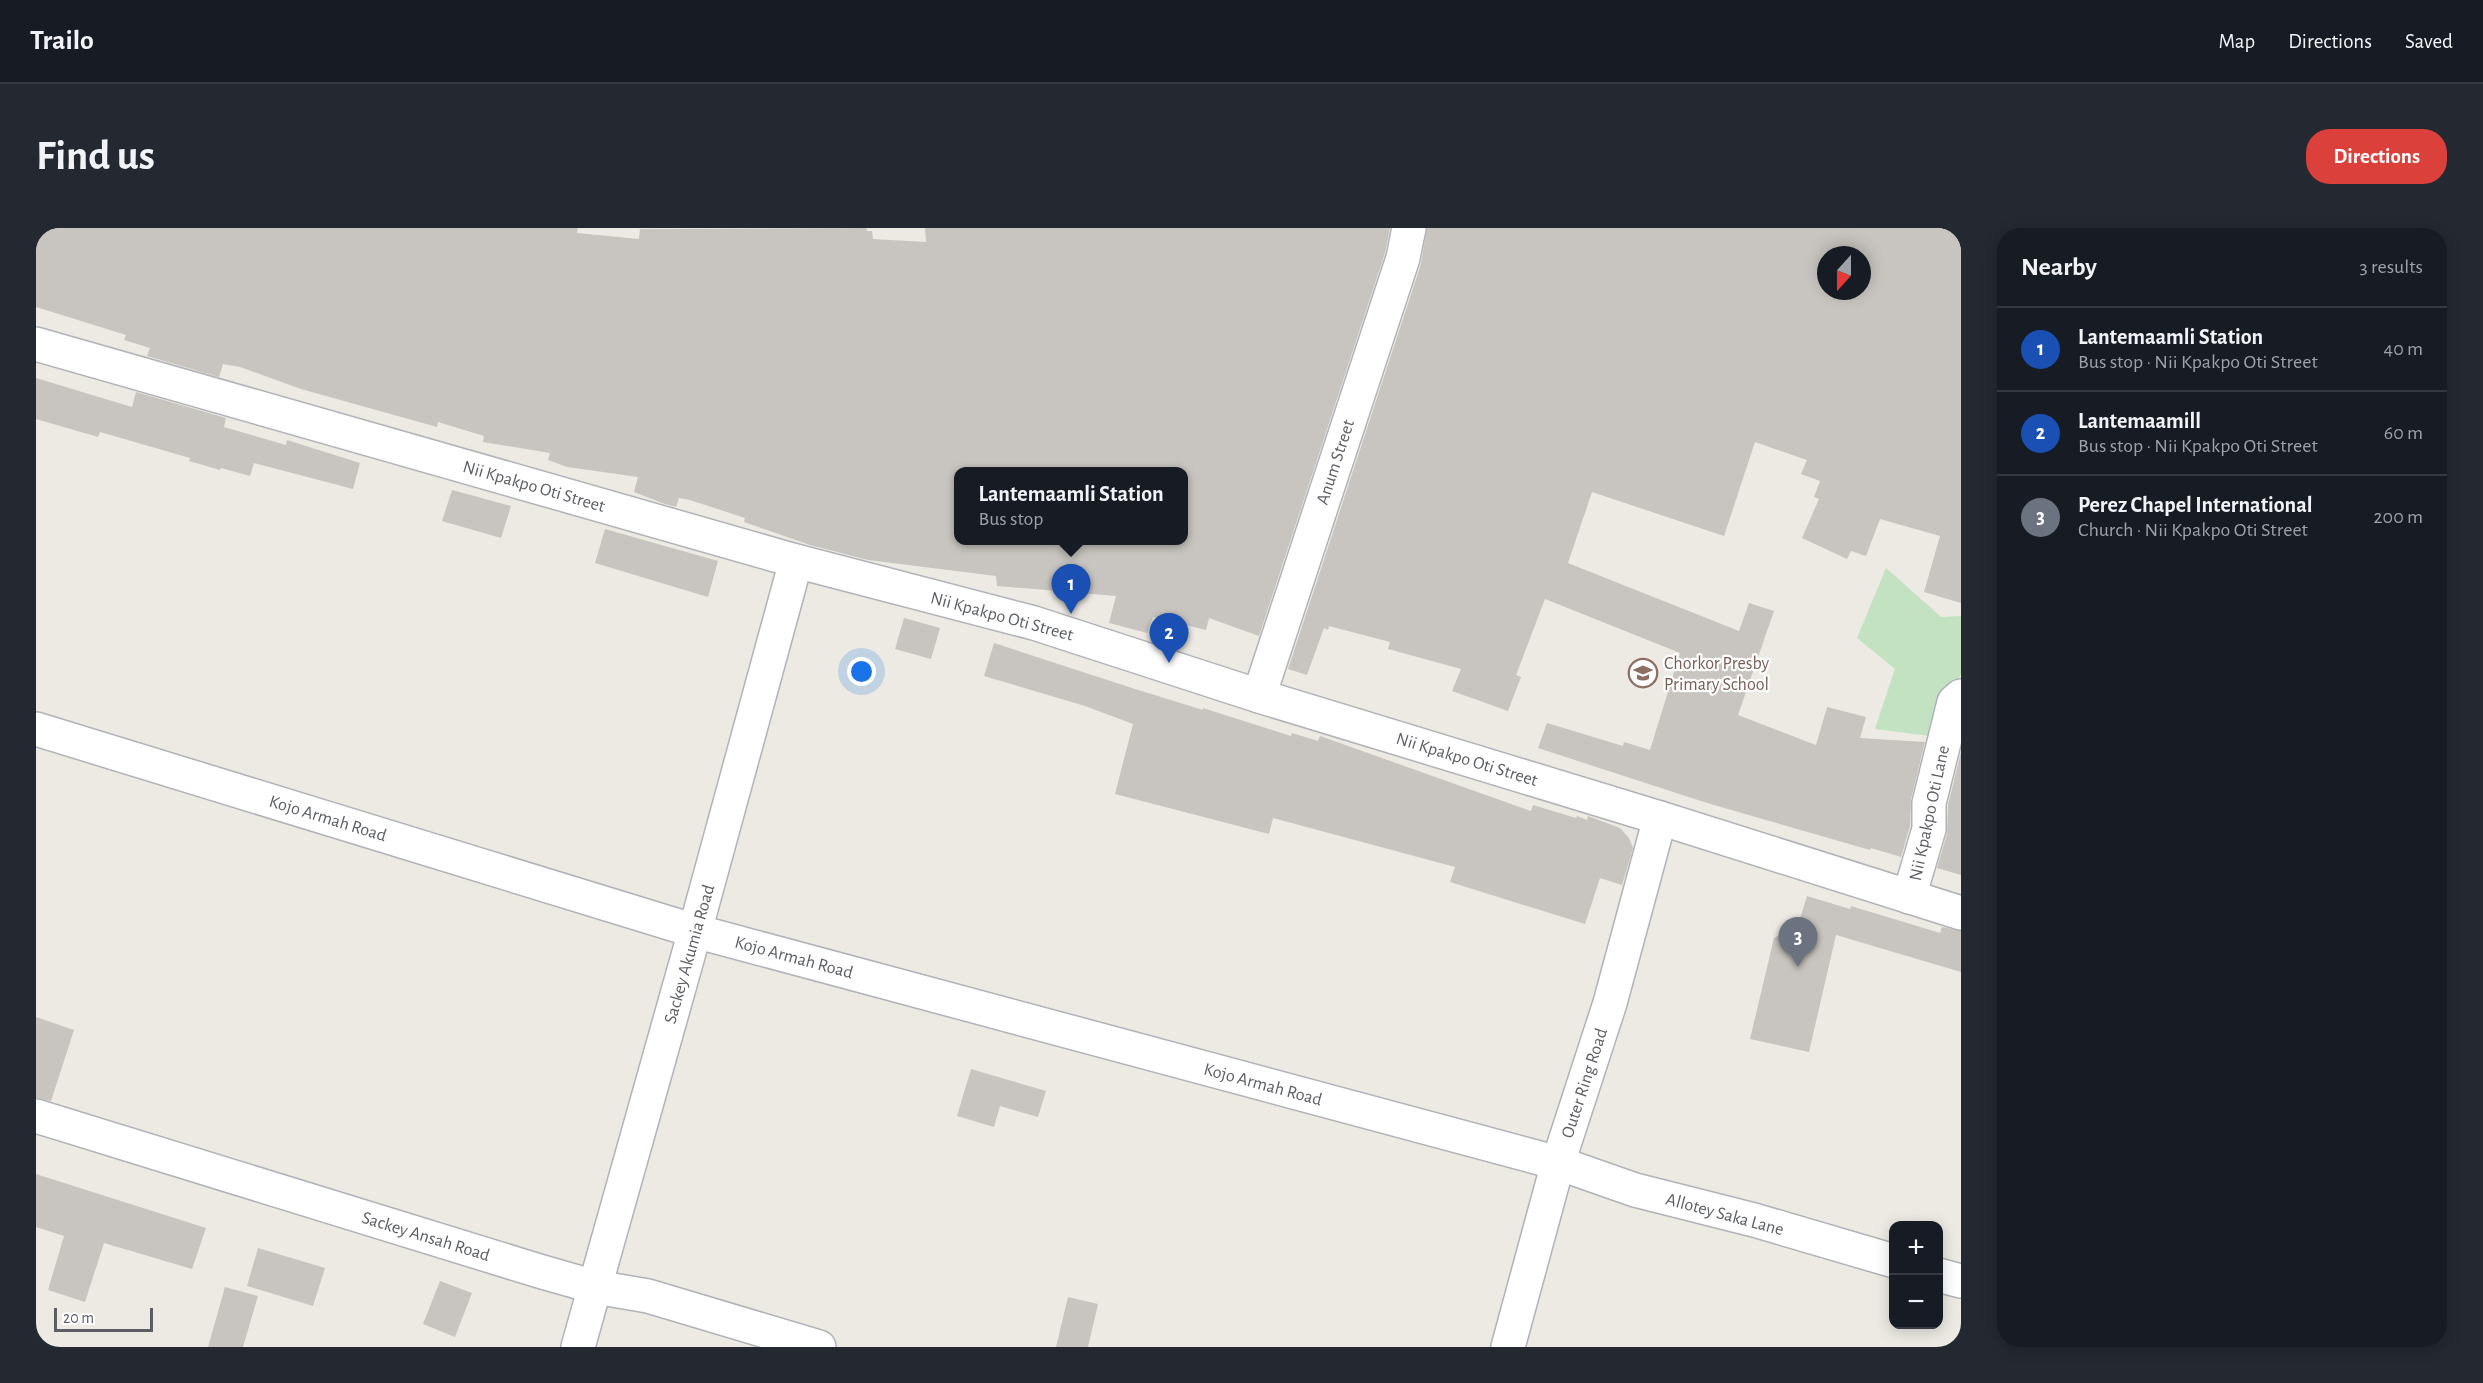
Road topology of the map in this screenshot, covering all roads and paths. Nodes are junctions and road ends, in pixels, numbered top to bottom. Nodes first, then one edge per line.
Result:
1 (1409, 228) edge
2 (36, 344) edge
3 (796, 561) junction
4 (1259, 696) junction
5 (1961, 696) edge
6 (36, 729) edge
7 (1660, 818) junction
8 (1910, 897) junction
9 (1961, 913) edge
10 (695, 931) junction
11 (36, 1116) edge
12 (1558, 1163) junction
13 (1889, 1260) edge
14 (1943, 1276) edge
15 (1961, 1281) edge
16 (595, 1287) junction
17 (578, 1347) edge
18 (819, 1347) edge
19 (1508, 1347) edge

1 - 4 street, Anum Street
2 - 3 street, Nii Kpakpo Oti Street
3 - 4 street, Nii Kpakpo Oti Street
3 - 10 street, Sackey Akumia Road
4 - 7 street, Nii Kpakpo Oti Street
5 - 8 street, Nii Kpakpo Oti Lane
6 - 10 street, Kojo Armah Road
7 - 8 street, Nii Kpakpo Oti Street
7 - 12 street, Outer Ring Road
8 - 9 street, Nii Kpakpo Oti Street
10 - 12 street, Kojo Armah Road
10 - 16 street, Sackey Akumia Road
11 - 16 street, Sackey Ansah Road
12 - 13 street, Allotey Saka Lane
12 - 19 street, Outer Ring Road
14 - 15 street
16 - 17 street, Sackey Akumia Road
16 - 18 street, Sackey Ansah Road

